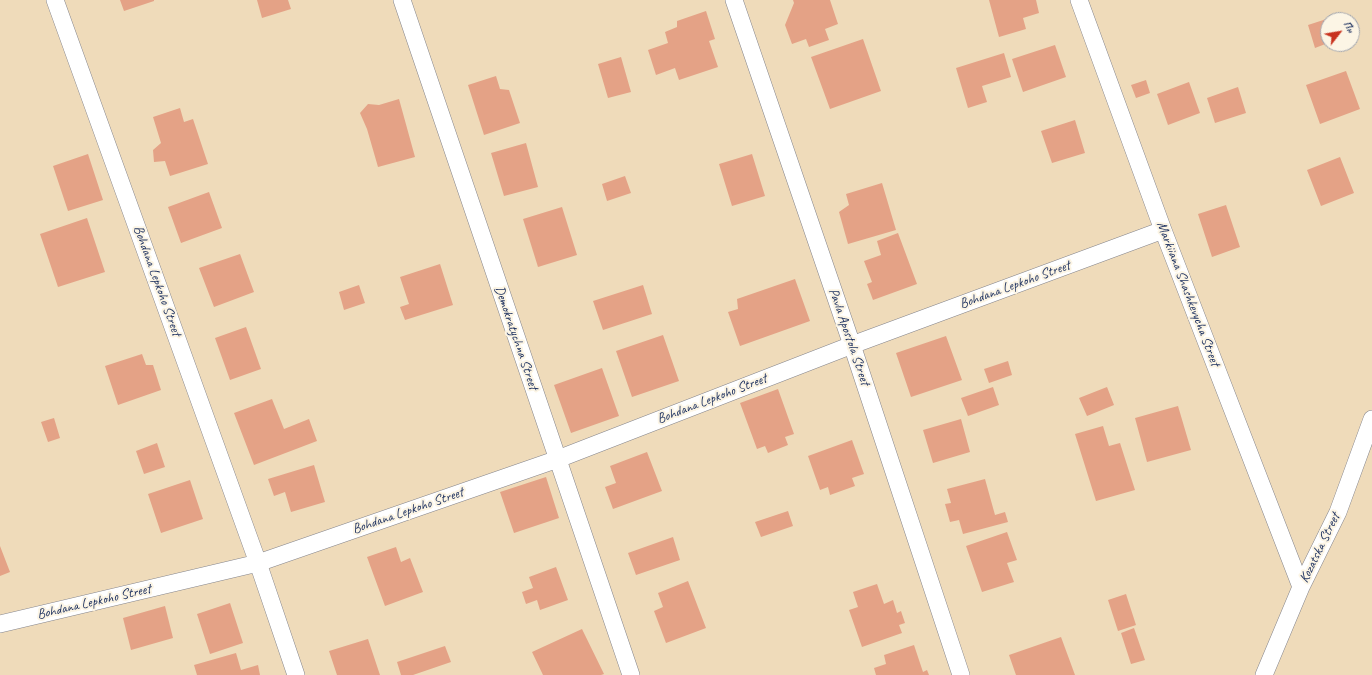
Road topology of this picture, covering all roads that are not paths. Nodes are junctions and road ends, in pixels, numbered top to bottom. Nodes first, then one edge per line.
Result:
1 (55, 0) edge
2 (402, 0) edge
3 (734, 0) edge
4 (1079, 0) edge
5 (1163, 230) junction
6 (852, 345) junction
7 (1372, 419) edge
8 (558, 459) junction
9 (258, 563) junction
10 (1301, 588) junction
11 (0, 624) edge
12 (296, 675) edge
13 (631, 675) edge
14 (961, 675) edge
15 (1264, 675) edge

1 - 9 street, Bohdana Lepkoho Street
2 - 8 street, Demokratychna Street
3 - 6 street, Pavla Apostola Street
4 - 5 street, Markiiana Shashkevycha Street
5 - 6 street, Bohdana Lepkoho Street
5 - 10 street, Markiiana Shashkevycha Street
6 - 8 street, Bohdana Lepkoho Street
6 - 14 street, Pavla Apostola Street
7 - 10 street, Kozatska Street
8 - 9 street, Bohdana Lepkoho Street
8 - 13 street, Demokratychna Street
9 - 11 street, Bohdana Lepkoho Street
9 - 12 street, Bohdana Lepkoho Street
10 - 15 street, Kozatska Street

